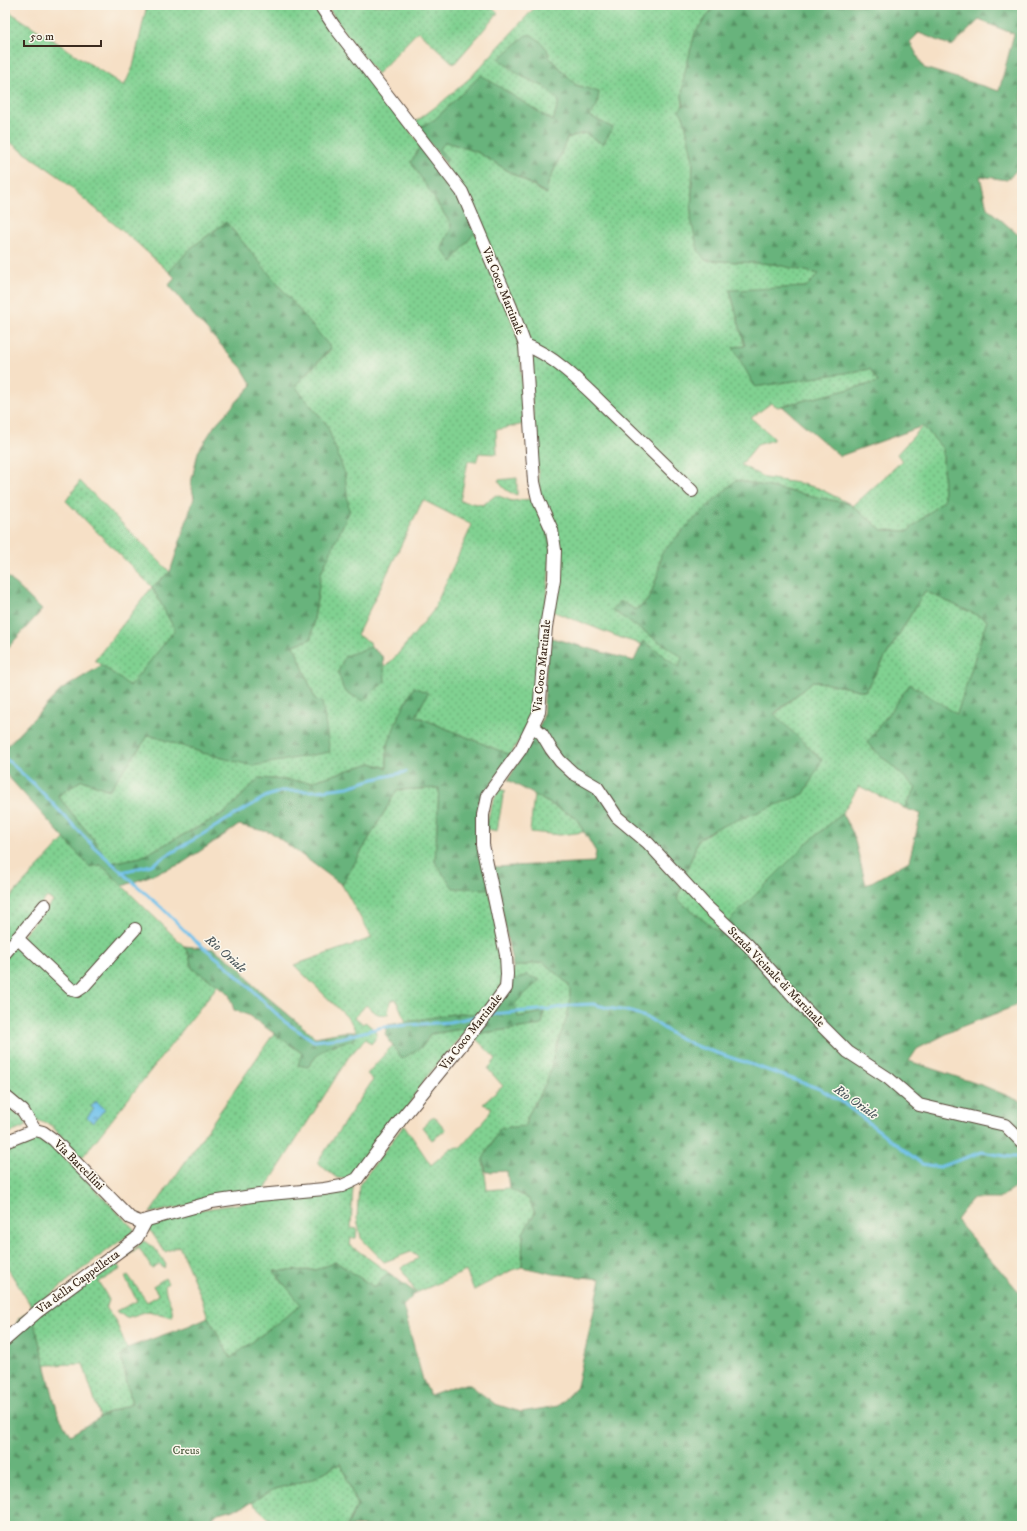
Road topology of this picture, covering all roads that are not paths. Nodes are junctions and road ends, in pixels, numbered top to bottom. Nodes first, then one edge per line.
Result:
1 (320, 5) edge
2 (525, 345) junction
3 (692, 491) dead end
4 (533, 726) junction
5 (45, 905) dead end
6 (135, 929) dead end
7 (17, 938) junction
8 (5, 952) edge
9 (5, 1096) edge
10 (35, 1130) junction
11 (5, 1142) edge
12 (1022, 1142) edge
13 (146, 1221) junction
14 (5, 1340) edge

1 - 2 street, Via Coco Martinale
2 - 3 street
2 - 4 street, Via Coco Martinale
4 - 12 street, Strada Vicinale di Martinale
4 - 13 street, Via Coco Martinale
5 - 7 street
6 - 7 street
7 - 8 street
9 - 10 street
10 - 11 street
10 - 13 street, Via Barcellini
13 - 14 street, Via della Cappelletta

